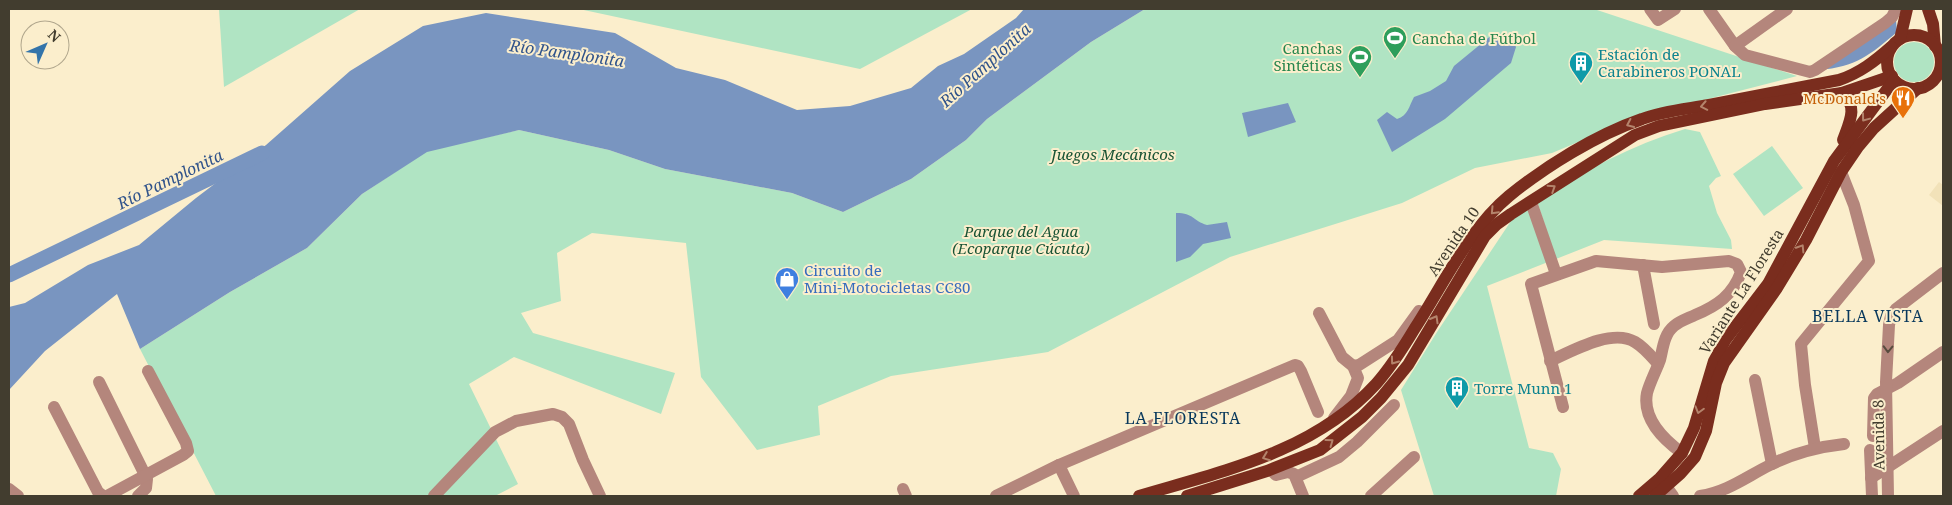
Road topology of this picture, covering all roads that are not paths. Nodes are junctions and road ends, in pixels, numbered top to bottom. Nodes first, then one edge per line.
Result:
1 (1650, 9) edge
2 (1675, 9) edge
3 (1709, 9) edge
4 (1787, 9) edge
5 (1896, 9) edge
6 (1907, 9) edge
7 (1928, 9) edge
8 (1895, 43) junction
9 (1738, 49) junction
10 (1939, 53) edge
11 (1893, 78) junction
12 (1923, 86) junction
13 (1943, 87) edge
14 (1806, 92) junction
15 (1842, 93) junction
16 (1678, 116) junction
17 (1838, 166) junction
18 (1530, 202) junction
19 (1643, 265) junction
20 (1943, 273) edge
21 (1556, 274) junction
22 (1435, 297) junction
23 (1319, 313) dead end
24 (1654, 324) dead end
25 (1943, 344) edge
26 (1943, 352) edge
27 (1550, 361) junction
28 (1658, 364) junction
29 (1353, 366) junction
30 (148, 371) dead end
31 (1756, 380) dead end
32 (99, 382) dead end
33 (1889, 382) junction
34 (1394, 405) dead end
35 (54, 407) dead end
36 (1562, 407) dead end
37 (1318, 412) dead end
38 (1330, 424) junction
39 (1943, 431) edge
40 (1873, 436) dead end
41 (1844, 444) dead end
42 (1815, 448) junction
43 (1870, 450) dead end
44 (1682, 452) junction
45 (1414, 457) dead end
46 (1772, 464) junction
47 (1059, 465) junction
48 (1891, 465) junction
49 (1271, 470) junction
50 (146, 476) junction
51 (1296, 477) junction
52 (1871, 478) junction
53 (1666, 487) edge
54 (9, 489) edge
55 (18, 496) edge
56 (103, 496) edge
57 (107, 496) edge
58 (138, 496) edge
59 (434, 496) edge
60 (600, 496) edge
61 (996, 496) edge
62 (1074, 496) edge
63 (1139, 496) edge
64 (1188, 496) edge
65 (1303, 496) edge
66 (1371, 496) edge
67 (1639, 496) edge
68 (1655, 496) edge
69 (1700, 496) edge
70 (1872, 496) edge
71 (1888, 496) edge
72 (1896, 496) edge

1 - 2 street
3 - 9 street
4 - 9 street
5 - 9 street
6 - 8 main road
7 - 10 main road
8 - 10 main road
8 - 11 main road
8 - 14 main road, Avenida 10
10 - 12 main road
11 - 12 main road
11 - 15 main road, Avenida 10
11 -> 17 main road, Variante La Floresta
12 - 13 main road
12 - 17 main road, Variante La Floresta
14 - 15 main road, Avenida 10
14 - 16 main road, Avenida 10
15 - 17 main road
18 -> 16 main road, Avenida 10
16 -> 22 main road, Avenida 10
17 - 42 street
17 -> 44 main road, Variante La Floresta
53 -> 17 main road, Variante La Floresta
18 - 21 street
49 -> 18 main road, Avenida 10
19 - 21 street
19 - 24 street
19 - 28 street
20 -> 33 street, Avenida 8
21 - 27 street
22 - 29 street
22 -> 38 main road, Avenida 10
23 - 29 street
25 - 33 street
26 - 33 street
27 - 28 street
27 - 36 street
28 - 44 street
29 - 38 street
30 - 50 street
31 - 46 street
32 - 50 street
33 - 40 street
33 - 48 street, Avenida 8
34 - 51 street
35 - 56 street
37 - 47 street
38 -> 63 main road, Avenida 10
39 - 48 street
41 - 42 street
42 - 46 street
43 - 52 street
44 - 53 main road, Variante La Floresta
45 - 66 street
46 - 69 street
47 - 61 street
47 - 62 street
48 - 52 street
48 - 71 street
48 - 72 street, Avenida 8
49 - 51 street
49 - 64 main road, Avenida 10
50 - 57 street
50 - 58 street
51 - 65 street
52 - 70 street
53 - 67 main road, Variante La Floresta
53 - 68 main road, Variante La Floresta
54 - 55 street
59 - 60 street

